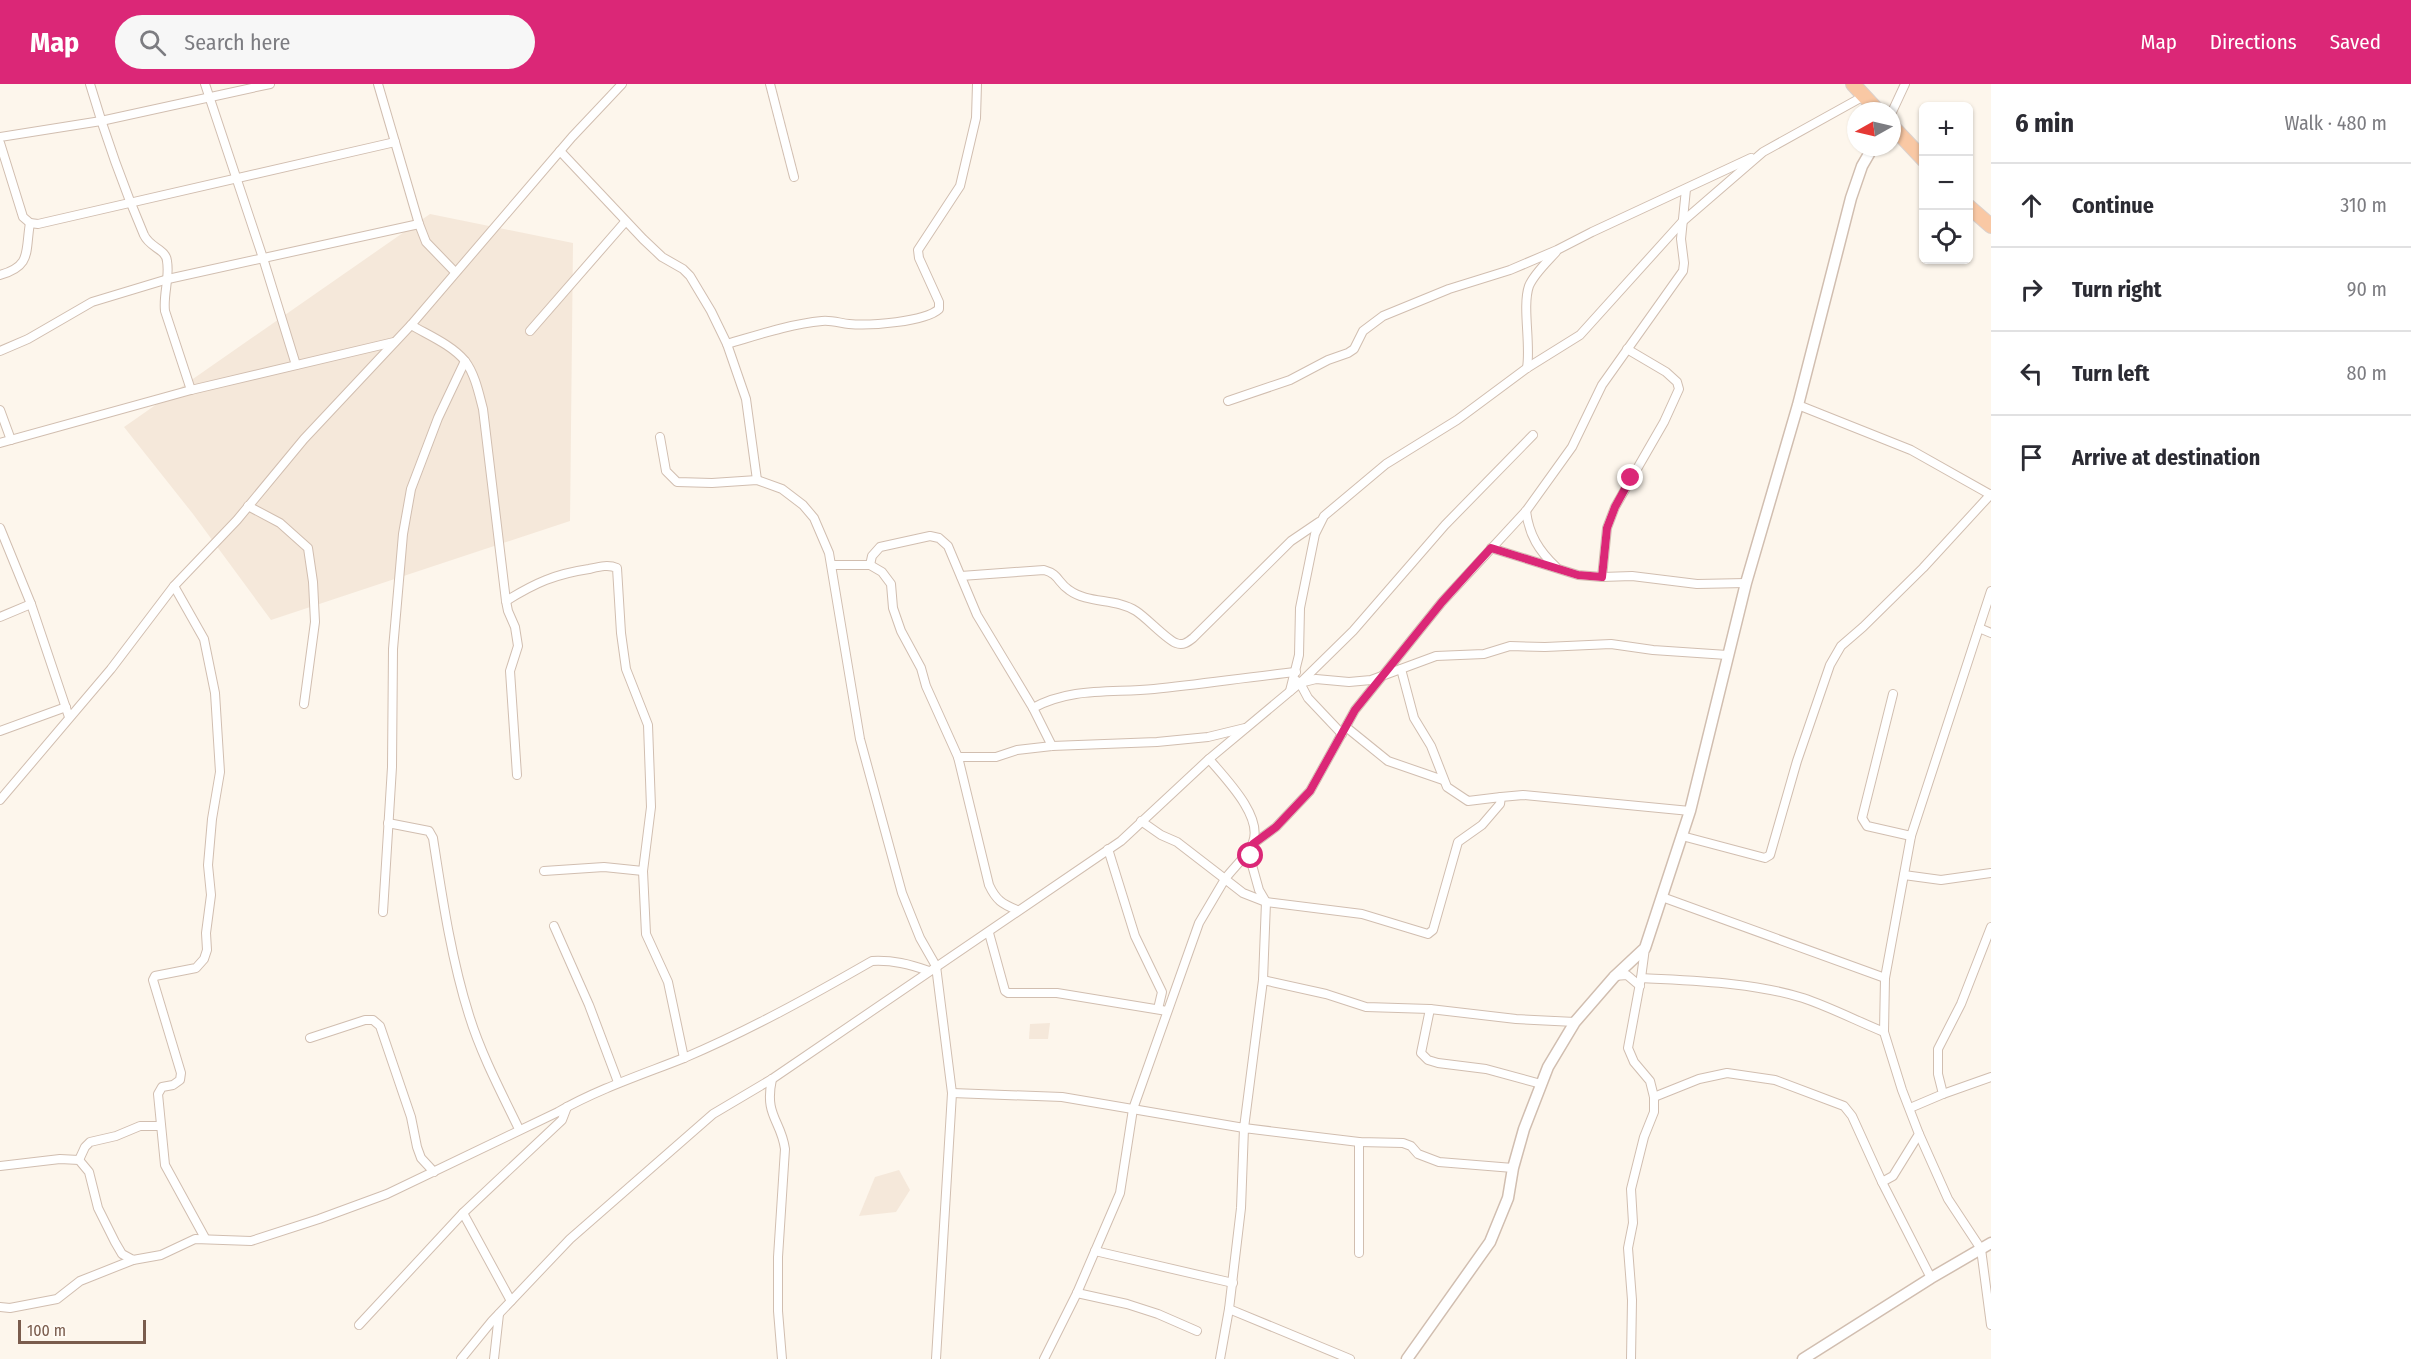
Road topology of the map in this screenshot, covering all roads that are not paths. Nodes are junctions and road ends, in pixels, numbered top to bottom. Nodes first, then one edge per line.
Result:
1 (90, 84) edge
2 (205, 84) edge
3 (270, 84) edge
4 (378, 84) edge
5 (622, 84) edge
6 (770, 84) edge
7 (977, 84) edge
8 (1853, 84) edge
9 (1905, 84) edge
10 (1864, 96) junction
11 (209, 98) junction
12 (1870, 102) edge
13 (1897, 102) edge
14 (100, 120) junction
15 (1901, 136) edge
16 (0, 137) edge
17 (394, 142) junction
18 (0, 143) edge
19 (560, 151) junction
20 (1763, 152) junction
21 (1868, 156) edge
22 (1919, 156) edge
23 (794, 177) dead end
24 (237, 179) junction
25 (1686, 189) junction
26 (131, 204) junction
27 (1973, 210) edge
28 (625, 222) junction
29 (1682, 222) junction
30 (30, 223) junction
31 (419, 224) junction
32 (1991, 226) edge
33 (1557, 250) junction
34 (263, 258) junction
35 (455, 272) junction
36 (0, 275) edge
37 (168, 279) junction
38 (411, 325) junction
39 (530, 331) dead end
40 (394, 342) junction
41 (727, 344) junction
42 (1627, 349) junction
43 (0, 351) edge
44 (465, 361) junction
45 (296, 365) junction
46 (1527, 368) junction
47 (190, 390) junction
48 (1228, 401) dead end
49 (1798, 405) junction
50 (0, 410) edge
51 (1533, 435) dead end
52 (660, 437) dead end
53 (11, 440) junction
54 (0, 443) edge
55 (757, 480) junction
56 (1991, 495) edge
57 (248, 506) junction
58 (1526, 511) junction
59 (1320, 522) junction
60 (0, 528) edge
61 (1491, 548) junction
62 (832, 565) junction
63 (870, 565) junction
64 (1559, 569) junction
65 (961, 576) junction
66 (1602, 577) junction
67 (1746, 583) junction
68 (174, 586) junction
69 (1991, 591) edge
70 (506, 601) junction
71 (31, 604) junction
72 (0, 617) edge
73 (1979, 628) junction
74 (1991, 633) edge
75 (1727, 655) junction
76 (1401, 669) junction
77 (1297, 678) junction
78 (1380, 678) junction
79 (1893, 694) dead end
80 (304, 704) dead end
81 (66, 707) junction
82 (1033, 708) junction
83 (69, 717) junction
84 (1249, 727) junction
85 (1344, 730) junction
86 (0, 731) edge
87 (1052, 746) junction
88 (958, 757) junction
89 (1209, 759) junction
90 (517, 775) dead end
91 (1443, 780) junction
92 (1501, 797) junction
93 (0, 800) edge
94 (1690, 811) junction
95 (1141, 821) junction
96 (388, 823) junction
97 (1682, 836) junction
98 (1911, 837) junction
99 (1253, 844) junction
100 (1108, 849) junction
101 (544, 871) dead end
102 (643, 871) junction
103 (1991, 873) edge
104 (1904, 875) junction
105 (1225, 879) junction
106 (1662, 897) junction
107 (1266, 902) junction
108 (1017, 910) junction
109 (383, 912) dead end
110 (554, 927) dead end
111 (1991, 927) edge
112 (989, 933) junction
113 (1645, 948) junction
114 (933, 969) junction
115 (1614, 976) junction
116 (1885, 978) junction
117 (1263, 980) junction
118 (1641, 982) junction
119 (1430, 1009) junction
120 (1162, 1010) junction
121 (1575, 1022) junction
122 (1884, 1032) junction
123 (310, 1038) dead end
124 (684, 1058) junction
125 (1991, 1077) edge
126 (772, 1079) junction
127 (618, 1082) junction
128 (1541, 1083) junction
129 (952, 1093) junction
130 (1943, 1094) junction
131 (1654, 1097) junction
132 (567, 1107) junction
133 (1910, 1108) junction
134 (1133, 1109) junction
135 (161, 1126) junction
136 (1244, 1128) junction
137 (519, 1129) junction
138 (1919, 1134) junction
139 (1359, 1142) junction
140 (79, 1160) junction
141 (0, 1166) edge
142 (1513, 1168) junction
143 (434, 1172) junction
144 (1882, 1182) junction
145 (463, 1213) junction
146 (205, 1238) junction
147 (1986, 1246) edge
148 (1095, 1251) junction
149 (1359, 1253) dead end
150 (133, 1260) junction
151 (1931, 1278) junction
152 (1233, 1283) junction
153 (1077, 1293) junction
154 (511, 1301) junction
155 (0, 1307) edge
156 (1229, 1309) junction
157 (499, 1314) junction
158 (359, 1325) dead end
159 (1991, 1325) edge
160 (1197, 1331) dead end
161 (461, 1359) edge
162 (494, 1359) edge
163 (782, 1359) edge
164 (936, 1359) edge
165 (1044, 1359) edge
166 (1220, 1359) edge
167 (1350, 1359) edge
168 (1407, 1359) edge
169 (1631, 1359) edge
170 (1803, 1359) edge

1 - 14 street
2 - 11 street
3 - 11 street
4 - 17 street
5 - 19 street
6 - 23 street
7 - 41 street
8 - 10 highway
9 - 13 street
10 - 12 highway
10 - 20 street
11 - 14 street
11 - 24 street
14 - 16 street
14 - 26 street
15 - 22 highway
17 - 24 street
17 - 31 street
18 - 30 street
19 - 28 street
19 - 35 street
20 - 25 street
20 - 29 street
21 - 49 street
24 - 26 street
24 - 34 street
25 - 29 street
25 - 33 street
26 - 30 street
26 - 37 street
27 - 32 highway
28 - 39 street
28 - 41 street
29 - 42 street
29 - 46 street
30 - 36 street
31 - 34 street
31 - 35 street
33 - 46 street
33 - 48 street
34 - 37 street
34 - 45 street
35 - 38 street
37 - 43 street
37 - 47 street
38 - 40 street
38 - 44 street
40 - 45 street
40 - 57 street
41 - 55 street
42 - 58 street
42 - 66 street
44 - 70 street
44 - 96 street
45 - 47 street
46 - 59 street
47 - 53 street
49 - 56 street
49 - 67 street
50 - 53 street
51 - 77 street
52 - 55 street
53 - 54 street
55 - 62 street
56 - 97 street
57 - 68 street
57 - 80 street
58 - 61 street
58 - 64 street
59 - 65 street
59 - 77 street
60 - 71 street
61 - 64 street
61 - 78 street
62 - 63 street
62 - 114 street
63 - 65 street
63 - 88 street
64 - 66 street
65 - 82 street
66 - 67 street
67 - 75 street
68 - 83 street
68 - 135 street
69 - 73 street
70 - 90 street
70 - 102 street
71 - 72 street
71 - 81 street
73 - 74 street
73 - 98 street
75 - 76 street
75 - 94 street
76 - 78 street
76 - 91 street
77 - 78 street
77 - 82 street
77 - 84 street
77 - 85 street
78 - 85 street
79 - 98 street
81 - 83 street
81 - 86 street
82 - 87 street
83 - 93 street
84 - 87 street
84 - 89 street
85 - 91 street
85 - 99 street
87 - 88 street
88 - 108 street
89 - 95 street
89 - 99 street
91 - 92 street
92 - 94 street
92 - 107 street
94 - 97 street
95 - 100 street
95 - 105 street
96 - 109 street
96 - 137 street
97 - 106 street
98 - 104 street
99 - 105 street
99 - 107 street
100 - 108 street
100 - 120 street
101 - 102 street
102 - 124 street
103 - 104 street
104 - 116 street
105 - 107 street
105 - 120 street
106 - 113 street
106 - 116 street
107 - 117 street
108 - 112 street
110 - 127 street
111 - 130 street
112 - 114 street
112 - 120 street
113 - 115 street
113 - 118 street
114 - 124 street
114 - 126 street
114 - 129 street
115 - 118 street
115 - 121 street
116 - 122 street
117 - 119 street
117 - 136 street
118 - 122 street
118 - 131 street
119 - 121 street
119 - 128 street
120 - 134 street
121 - 128 street
122 - 133 street
123 - 143 street
124 - 127 street
125 - 130 street
126 - 154 street
126 - 163 street
127 - 132 street
128 - 142 street
129 - 134 street
129 - 164 street
130 - 133 street
131 - 144 street
131 - 169 street
132 - 137 street
132 - 145 street
133 - 138 street
134 - 136 street
134 - 148 street
135 - 140 street
135 - 146 street
136 - 139 street
136 - 152 street
137 - 143 street
138 - 144 street
138 - 147 street
139 - 142 street
139 - 149 street
140 - 141 street
140 - 150 street
142 - 168 street
143 - 146 street
144 - 151 street
145 - 154 street
145 - 158 street
146 - 150 street
147 - 151 street
147 - 159 street
148 - 152 street
148 - 153 street
150 - 155 street
151 - 170 street
152 - 156 street
153 - 160 street
153 - 165 street
154 - 157 street
156 - 166 street
156 - 167 street
157 - 161 street
157 - 162 street

